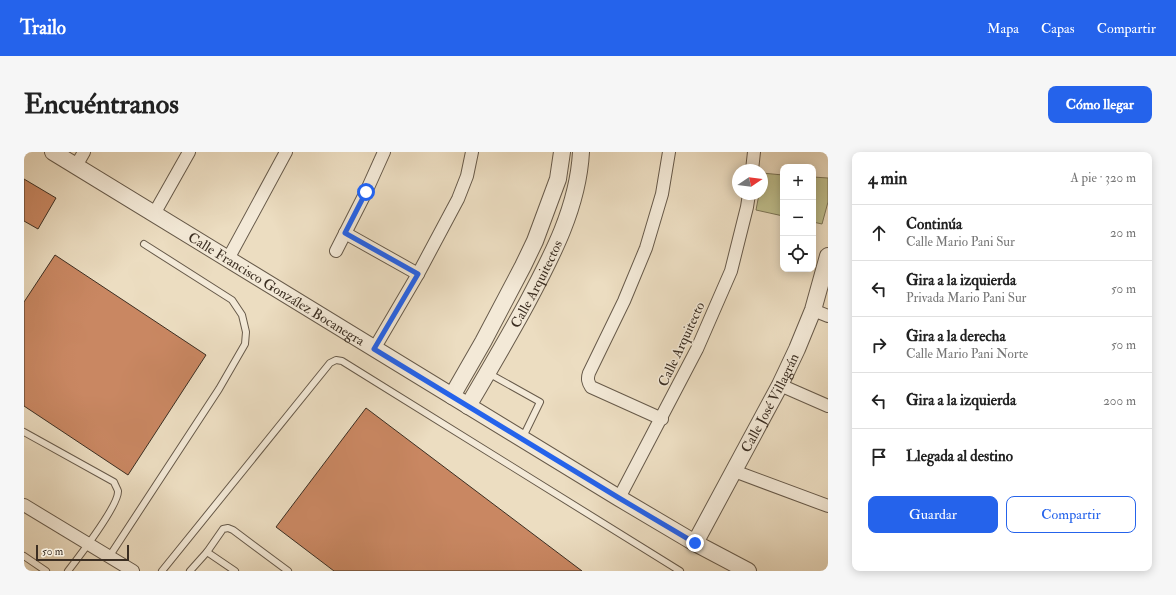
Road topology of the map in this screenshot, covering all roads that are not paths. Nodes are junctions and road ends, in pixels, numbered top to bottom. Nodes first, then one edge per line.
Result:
1 (53, 152) edge
2 (84, 152) edge
3 (189, 152) edge
4 (286, 152) edge
5 (384, 152) edge
6 (472, 152) edge
7 (562, 152) edge
8 (581, 152) edge
9 (669, 152) edge
10 (754, 152) edge
11 (753, 164) edge
12 (76, 166) junction
13 (558, 179) junction
14 (577, 185) junction
15 (748, 200) edge
16 (154, 214) junction
17 (345, 233) junction
18 (144, 244) dead end
19 (336, 251) dead end
20 (828, 256) edge
21 (228, 259) junction
22 (418, 274) junction
23 (813, 310) junction
24 (828, 316) edge
25 (374, 349) junction
26 (488, 373) junction
27 (780, 385) junction
28 (452, 396) junction
29 (468, 406) junction
30 (828, 406) edge
31 (662, 419) junction
32 (24, 432) edge
33 (522, 439) junction
34 (734, 472) junction
35 (619, 498) junction
36 (24, 505) edge
37 (828, 506) edge
38 (695, 543) junction
39 (88, 544) junction
40 (207, 552) junction
41 (24, 556) edge
42 (109, 557) junction
43 (46, 571) edge
44 (68, 571) edge
45 (133, 571) edge
46 (162, 571) edge
47 (190, 571) edge
48 (235, 571) edge
49 (288, 571) edge
50 (680, 571) edge
51 (748, 571) edge

1 - 12 street, Calle Francisco González Bocanegra
2 - 12 street
3 - 16 street
4 - 21 street
5 - 17 street
6 - 22 street
7 - 13 street, Calle Arquitectos
8 - 14 street, Calle Arquitectos
9 - 31 street
10 - 11 street
12 - 16 street, Calle Francisco González Bocanegra
13 - 14 street
13 - 28 street, Calle Arquitectos
14 - 26 street, Calle Arquitectos
15 - 31 street, Calle Arquitecto
16 - 21 street, Calle Francisco González Bocanegra
17 - 19 street
17 - 22 street
18 - 42 lane
20 - 23 street, Calle José Villagrán
21 - 25 street, Calle Francisco González Bocanegra
22 - 25 street
23 - 24 street
23 - 27 street, Calle José Villagrán
25 - 28 street, Calle Francisco González Bocanegra
26 - 29 street, Calle Arquitectos
26 - 33 lane
27 - 30 street
27 - 34 street, Calle José Villagrán
28 - 29 street, Calle Francisco González Bocanegra
29 - 33 street, Calle Francisco González Bocanegra
31 - 35 street, Calle Arquitecto
32 - 39 lane
33 - 35 street, Calle Francisco González Bocanegra
34 - 37 street
34 - 38 street, Calle José Villagrán
35 - 38 street, Calle Francisco González Bocanegra
36 - 39 street
38 - 51 street, Calle Francisco González Bocanegra
39 - 42 street
39 - 44 lane
40 - 47 lane
40 - 48 lane
40 - 49 lane
41 - 43 lane
42 - 45 street
46 - 50 lane

